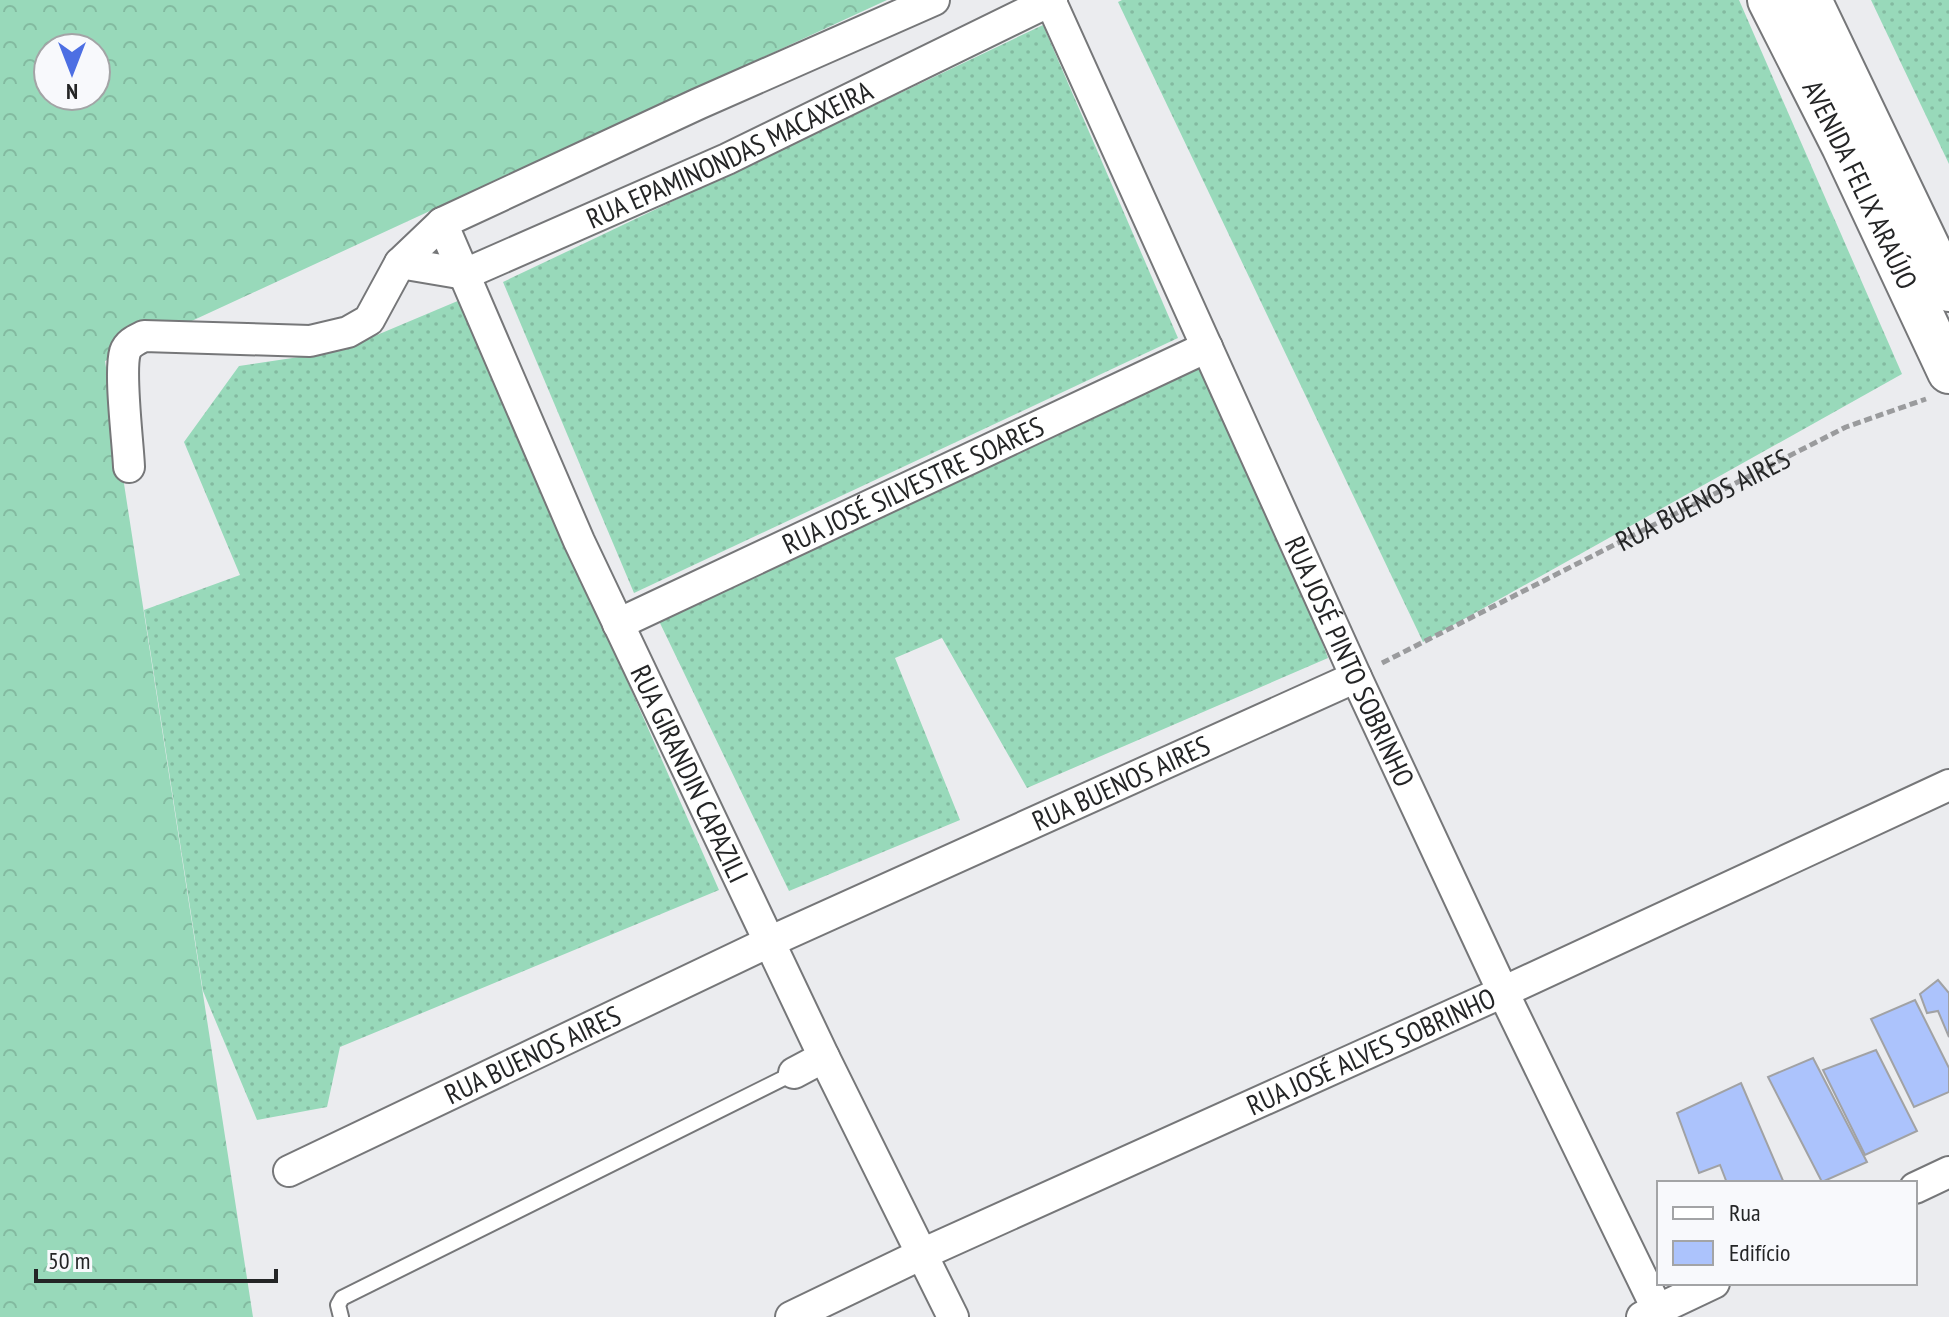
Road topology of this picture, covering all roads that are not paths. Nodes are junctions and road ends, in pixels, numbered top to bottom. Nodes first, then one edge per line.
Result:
1 (934, 0) edge
2 (1769, 0) edge
3 (1810, 0) edge
4 (1051, 1) edge
5 (442, 223) junction
6 (400, 263) junction
7 (465, 274) junction
8 (1949, 290) edge
9 (1207, 347) junction
10 (1942, 384) edge
11 (129, 467) dead end
12 (618, 624) junction
13 (1356, 677) junction
14 (1949, 785) edge
15 (769, 942) junction
16 (1503, 992) junction
17 (824, 1057) junction
18 (794, 1073) joint
19 (289, 1171) dead end
20 (1949, 1172) edge
21 (1917, 1187) edge
22 (922, 1254) junction
23 (1710, 1285) edge
24 (1654, 1315) edge
25 (341, 1317) edge
26 (791, 1317) edge
27 (953, 1317) edge

1 - 5 street, RUA EPAMINONDAS MACAXEIRA
2 - 10 main road, AVENIDA FELIX ARAÚJO
3 - 8 main road, AVENIDA FELIX ARAÚJO
4 - 7 street, RUA EPAMINONDAS MACAXEIRA
4 - 9 street, RUA JOSÉ PINTO SOBRINHO
5 - 6 street, RUA EPAMINONDAS MACAXEIRA
5 - 7 street, RUA GIRANDIN CAPAZILI
6 - 7 street
6 - 11 street, RUA EPAMINONDAS MACAXEIRA
7 - 12 street, RUA GIRANDIN CAPAZILI
9 - 12 street, RUA JOSÉ SILVESTRE SOARES
9 - 13 street, RUA JOSÉ PINTO SOBRINHO
12 - 15 street, RUA GIRANDIN CAPAZILI
13 - 15 street, RUA BUENOS AIRES
13 - 16 street, RUA JOSÉ PINTO SOBRINHO
14 - 16 street, RUA JOSÉ ALVES SOBRINHO
15 - 17 street, RUA GIRANDIN CAPAZILI
15 - 19 street, RUA BUENOS AIRES
16 - 22 street, RUA JOSÉ ALVES SOBRINHO
16 - 24 street, RUA JOSÉ PINTO SOBRINHO
17 - 18 street
17 - 22 street, RUA GIRANDIN CAPAZILI
18 - 25 lane
20 - 21 street
22 - 26 street, RUA JOSÉ ALVES SOBRINHO
22 - 27 street, RUA GIRANDIN CAPAZILI
23 - 24 street

